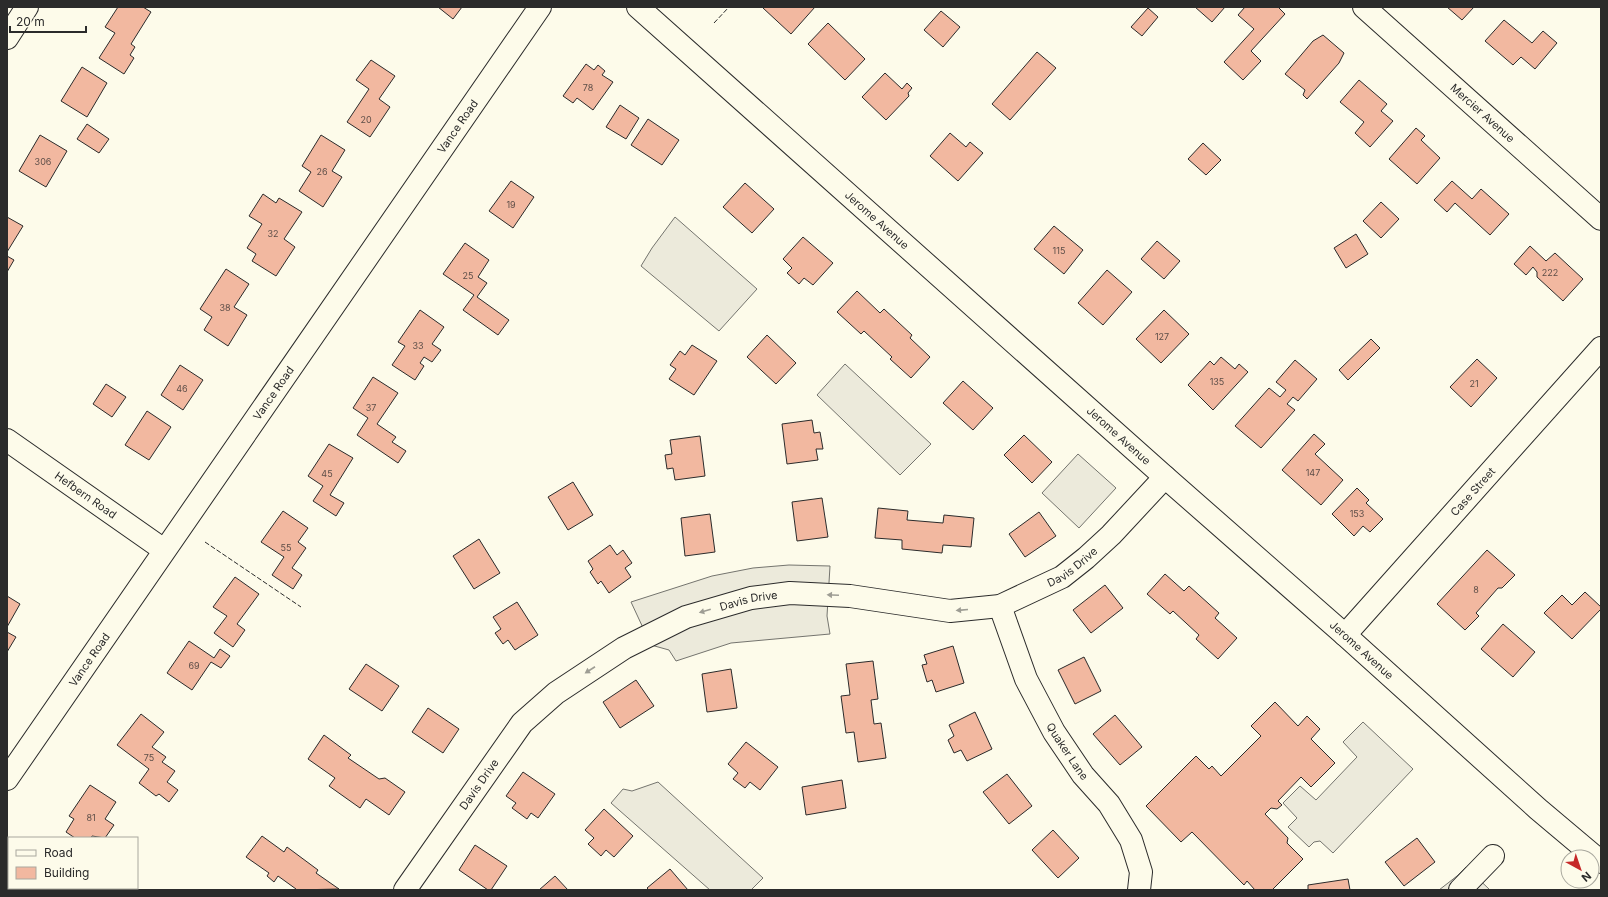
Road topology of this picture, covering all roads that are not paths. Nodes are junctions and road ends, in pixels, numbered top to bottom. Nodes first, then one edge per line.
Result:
1 (26, 7) edge
2 (540, 7) edge
3 (638, 7) edge
4 (1364, 7) edge
5 (7, 38) edge
6 (1601, 218) edge
7 (1601, 348) edge
8 (7, 440) edge
9 (1165, 477) junction
10 (164, 550) junction
11 (1000, 606) junction
12 (1345, 634) junction
13 (7, 778) edge
14 (1493, 856) dead end
15 (1601, 862) edge
16 (405, 890) edge
17 (1139, 890) edge
18 (1460, 890) edge

1 - 5 street
2 - 10 street, Vance Road
3 - 9 street, Jerome Avenue
4 - 6 street, Mercier Avenue
7 - 12 street, Case Street
8 - 10 street, Hefbern Road
9 - 11 street, Davis Drive
9 - 12 street, Jerome Avenue
10 - 13 street, Vance Road
11 -> 16 street, Davis Drive
11 - 17 street, Quaker Lane
12 - 15 street, Jerome Avenue
14 - 18 street

